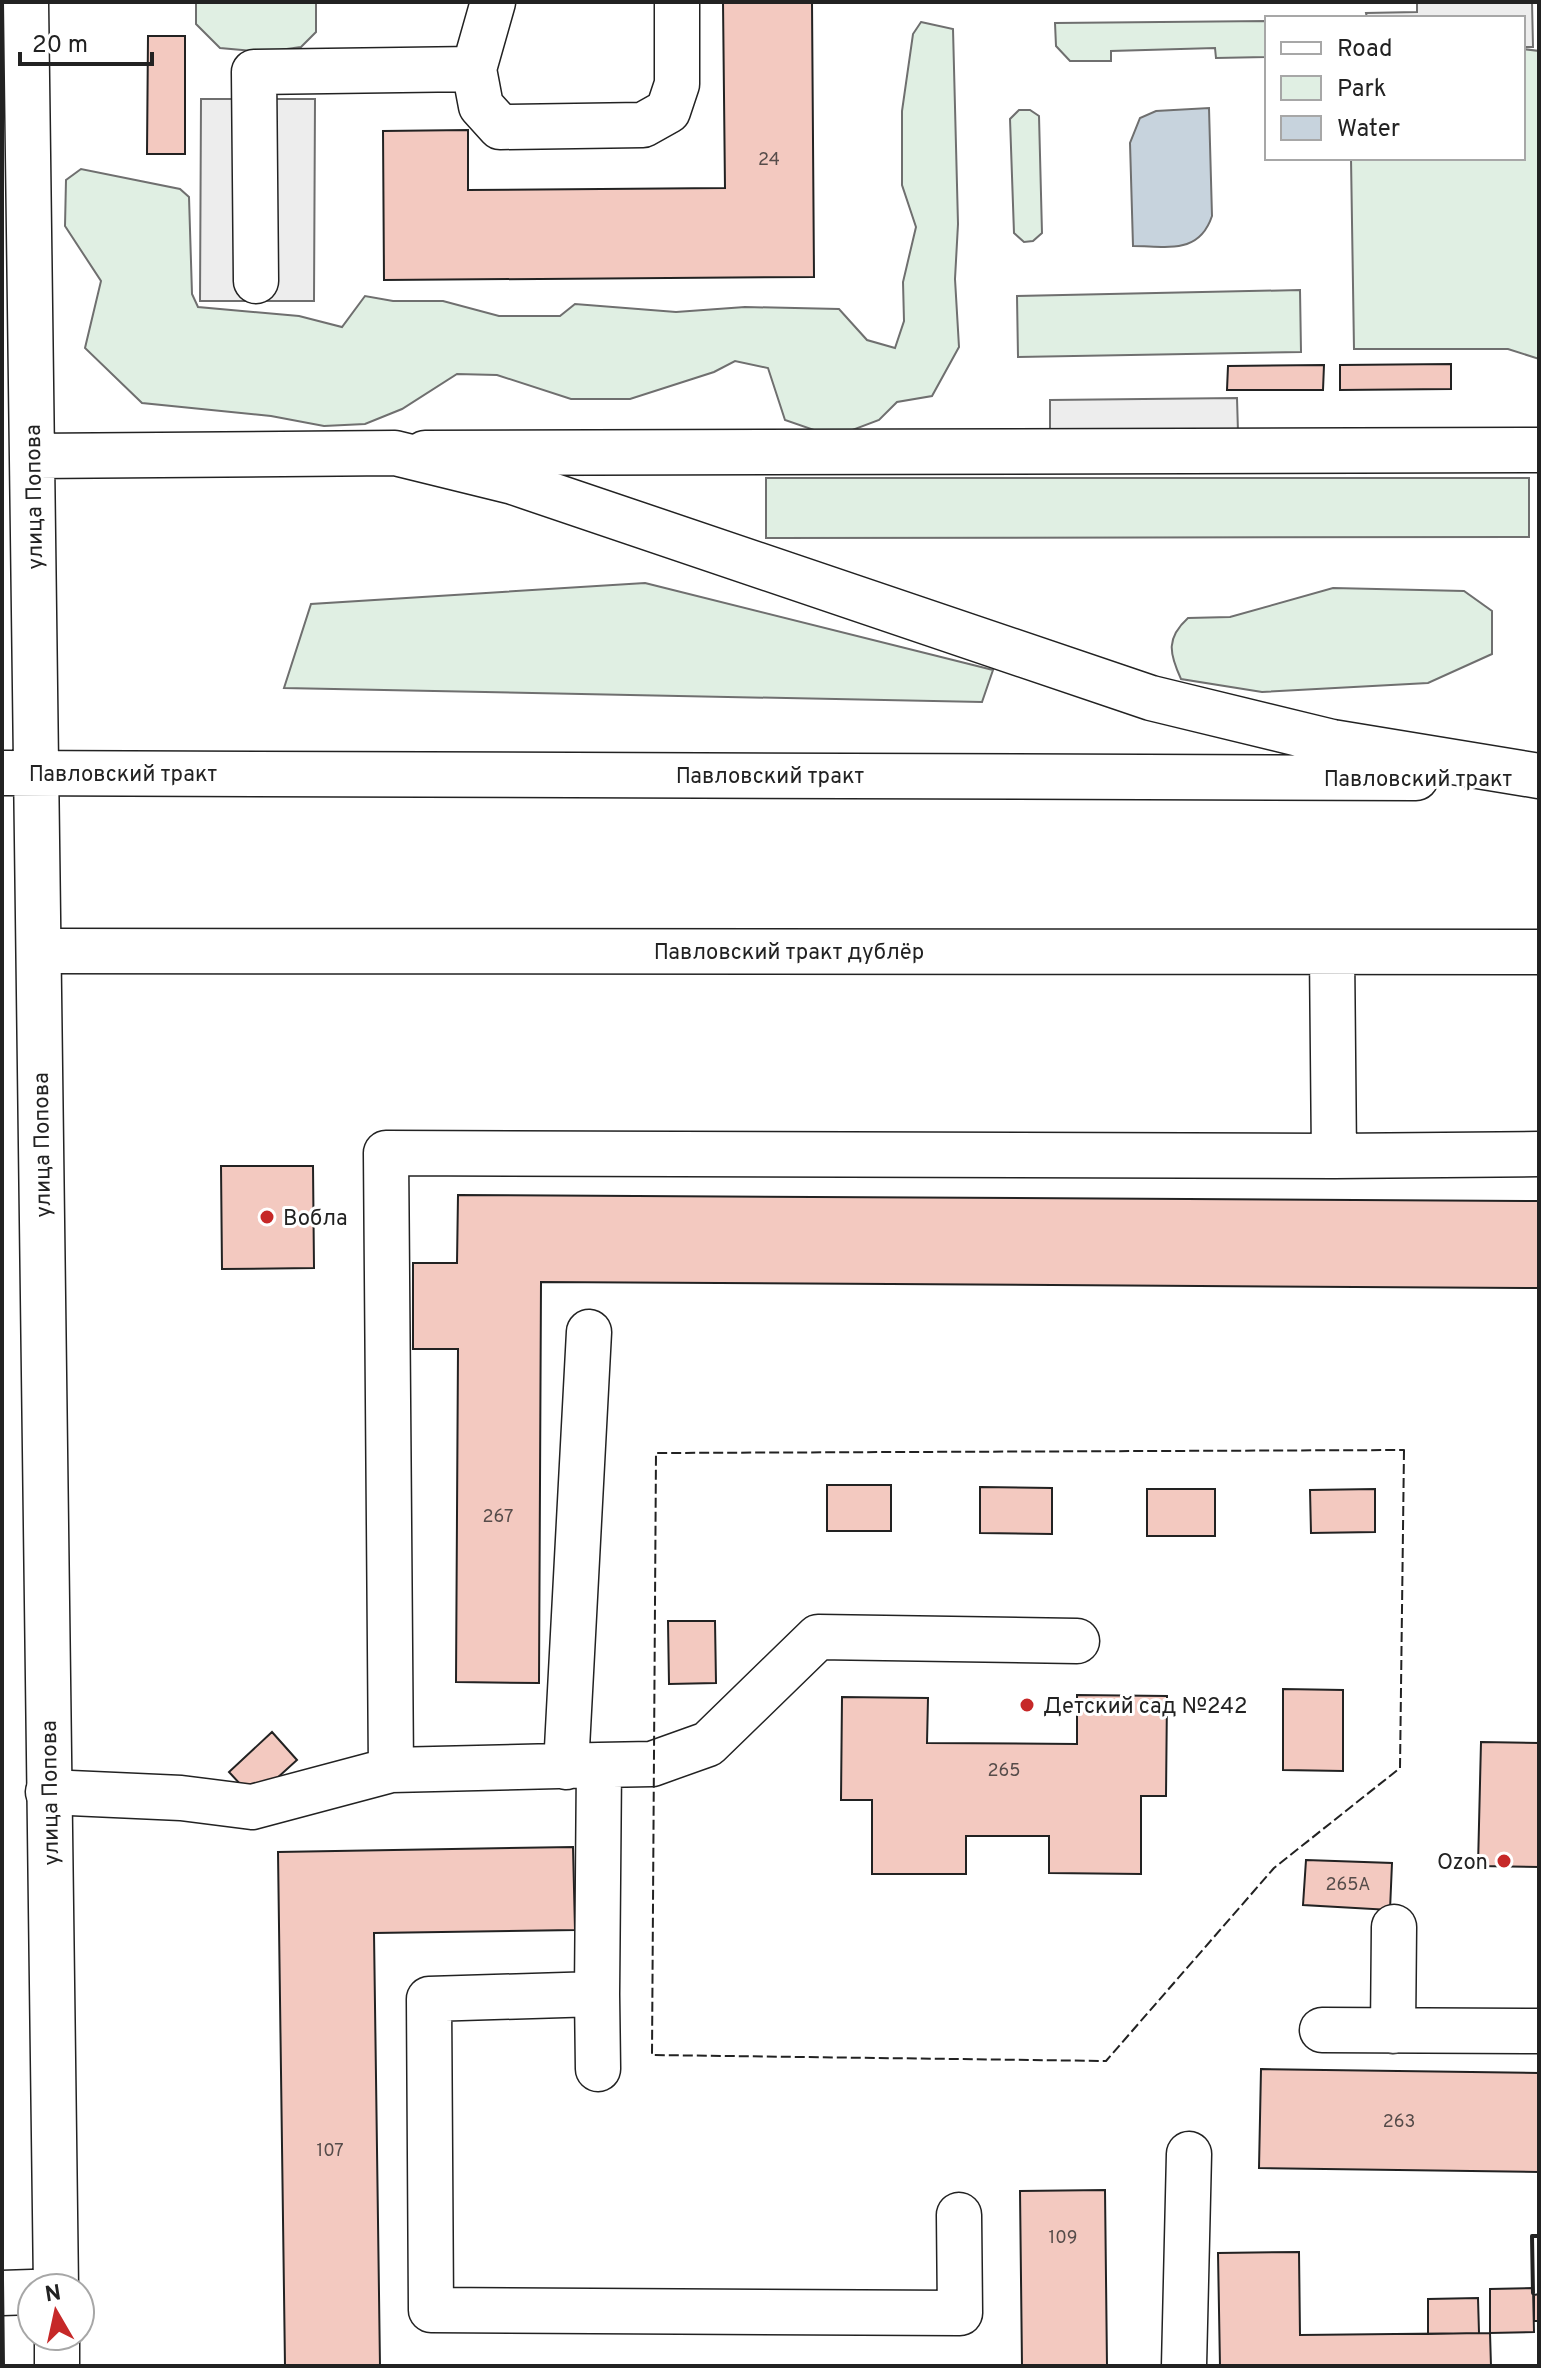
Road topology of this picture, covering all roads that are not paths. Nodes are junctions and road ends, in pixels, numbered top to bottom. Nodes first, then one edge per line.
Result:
1 (26, 2) edge
2 (493, 2) edge
3 (677, 2) edge
4 (474, 69) junction
5 (256, 281) dead end
6 (1539, 450) edge
7 (395, 453) junction
8 (32, 456) junction
9 (19, 773) edge
10 (1539, 777) edge
11 (39, 951) junction
12 (1332, 952) junction
13 (1539, 952) edge
14 (1539, 1154) edge
15 (1334, 1156) junction
16 (589, 1332) dead end
17 (1077, 1641) dead end
18 (583, 1766) junction
19 (391, 1770) junction
20 (48, 1792) junction
21 (1394, 1927) dead end
22 (597, 1994) junction
23 (1322, 2030) dead end
24 (1393, 2031) junction
25 (1539, 2031) edge
26 (598, 2069) dead end
27 (1189, 2154) dead end
28 (959, 2215) dead end
29 (56, 2272) edge
30 (1184, 2366) edge

1 - 8 main road, улица Попова
2 - 4 main road
3 - 4 main road
4 - 5 main road
6 - 7 main road
7 - 8 main road
7 - 10 main road
8 - 9 main road, улица Попова
9 - 10 main road, Павловский тракт
9 - 11 main road, улица Попова
11 - 12 main road, Павловский тракт дублёр
11 - 20 main road, улица Попова
12 - 13 main road, Павловский тракт дублёр
12 - 15 main road
14 - 15 main road
15 - 19 main road
16 - 18 main road
17 - 18 main road
18 - 19 main road
18 - 22 main road
19 - 20 main road
20 - 29 main road, улица Попова
21 - 24 main road
22 - 26 main road
22 - 28 main road
23 - 24 main road
24 - 25 main road
27 - 30 main road

